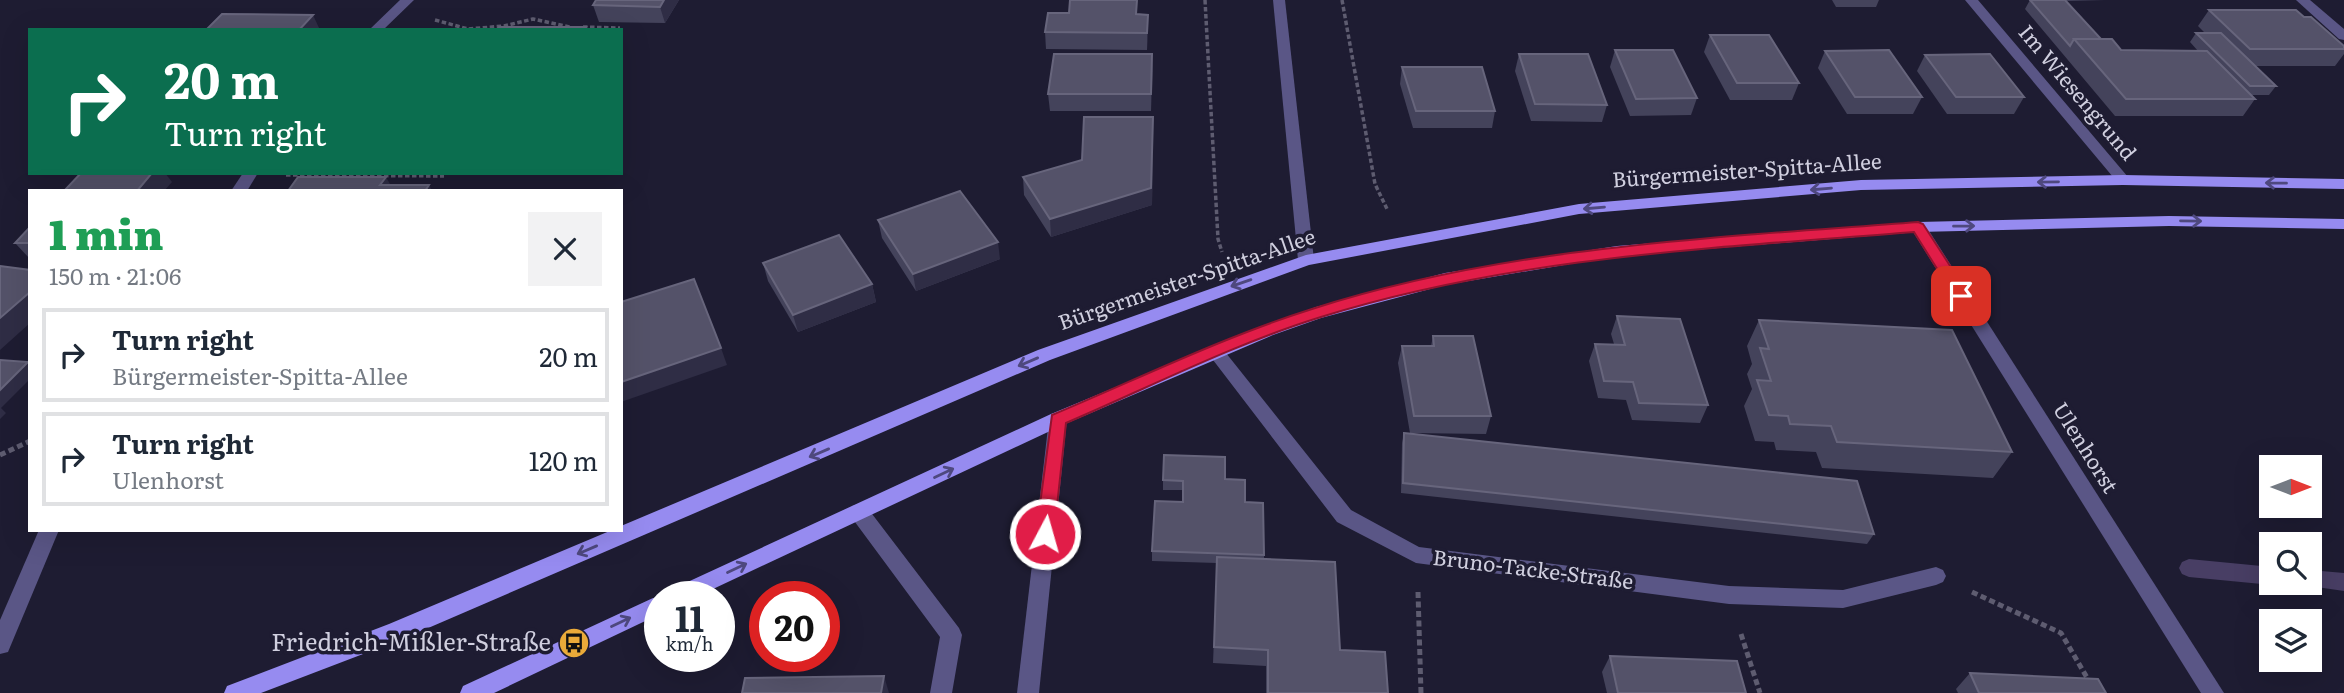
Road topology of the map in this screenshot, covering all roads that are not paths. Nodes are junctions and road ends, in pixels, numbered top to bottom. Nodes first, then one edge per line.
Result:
1 (408, 0) edge
2 (1279, 0) edge
3 (1971, 0) edge
4 (2302, 0) edge
5 (377, 28) edge
6 (2344, 36) edge
7 (2123, 180) junction
8 (2344, 184) edge
9 (2344, 224) edge
10 (1918, 227) junction
11 (1306, 260) junction
12 (1216, 352) junction
13 (1058, 419) junction
14 (859, 512) junction
15 (48, 532) edge
16 (1936, 576) road end
17 (710, 581) edge
18 (644, 612) edge
19 (0, 645) edge
20 (234, 693) edge
21 (471, 693) edge
22 (941, 693) edge
23 (1028, 693) edge
24 (2213, 693) edge

1 - 5 street
2 - 11 street
3 - 7 street, Im Wiesengrund
4 - 6 street
8 -> 7 main road, Bürgermeister-Spitta-Allee
7 -> 11 main road, Bürgermeister-Spitta-Allee
10 -> 9 main road
10 - 12 main road
10 - 24 street, Ulenhorst
11 -> 20 main road, Bürgermeister-Spitta-Allee
12 - 13 main road
12 - 16 street, Bruno-Tacke-Straße
14 -> 13 main road
13 - 23 street
17 -> 14 main road
14 - 22 street
15 - 19 street
21 -> 18 main road

